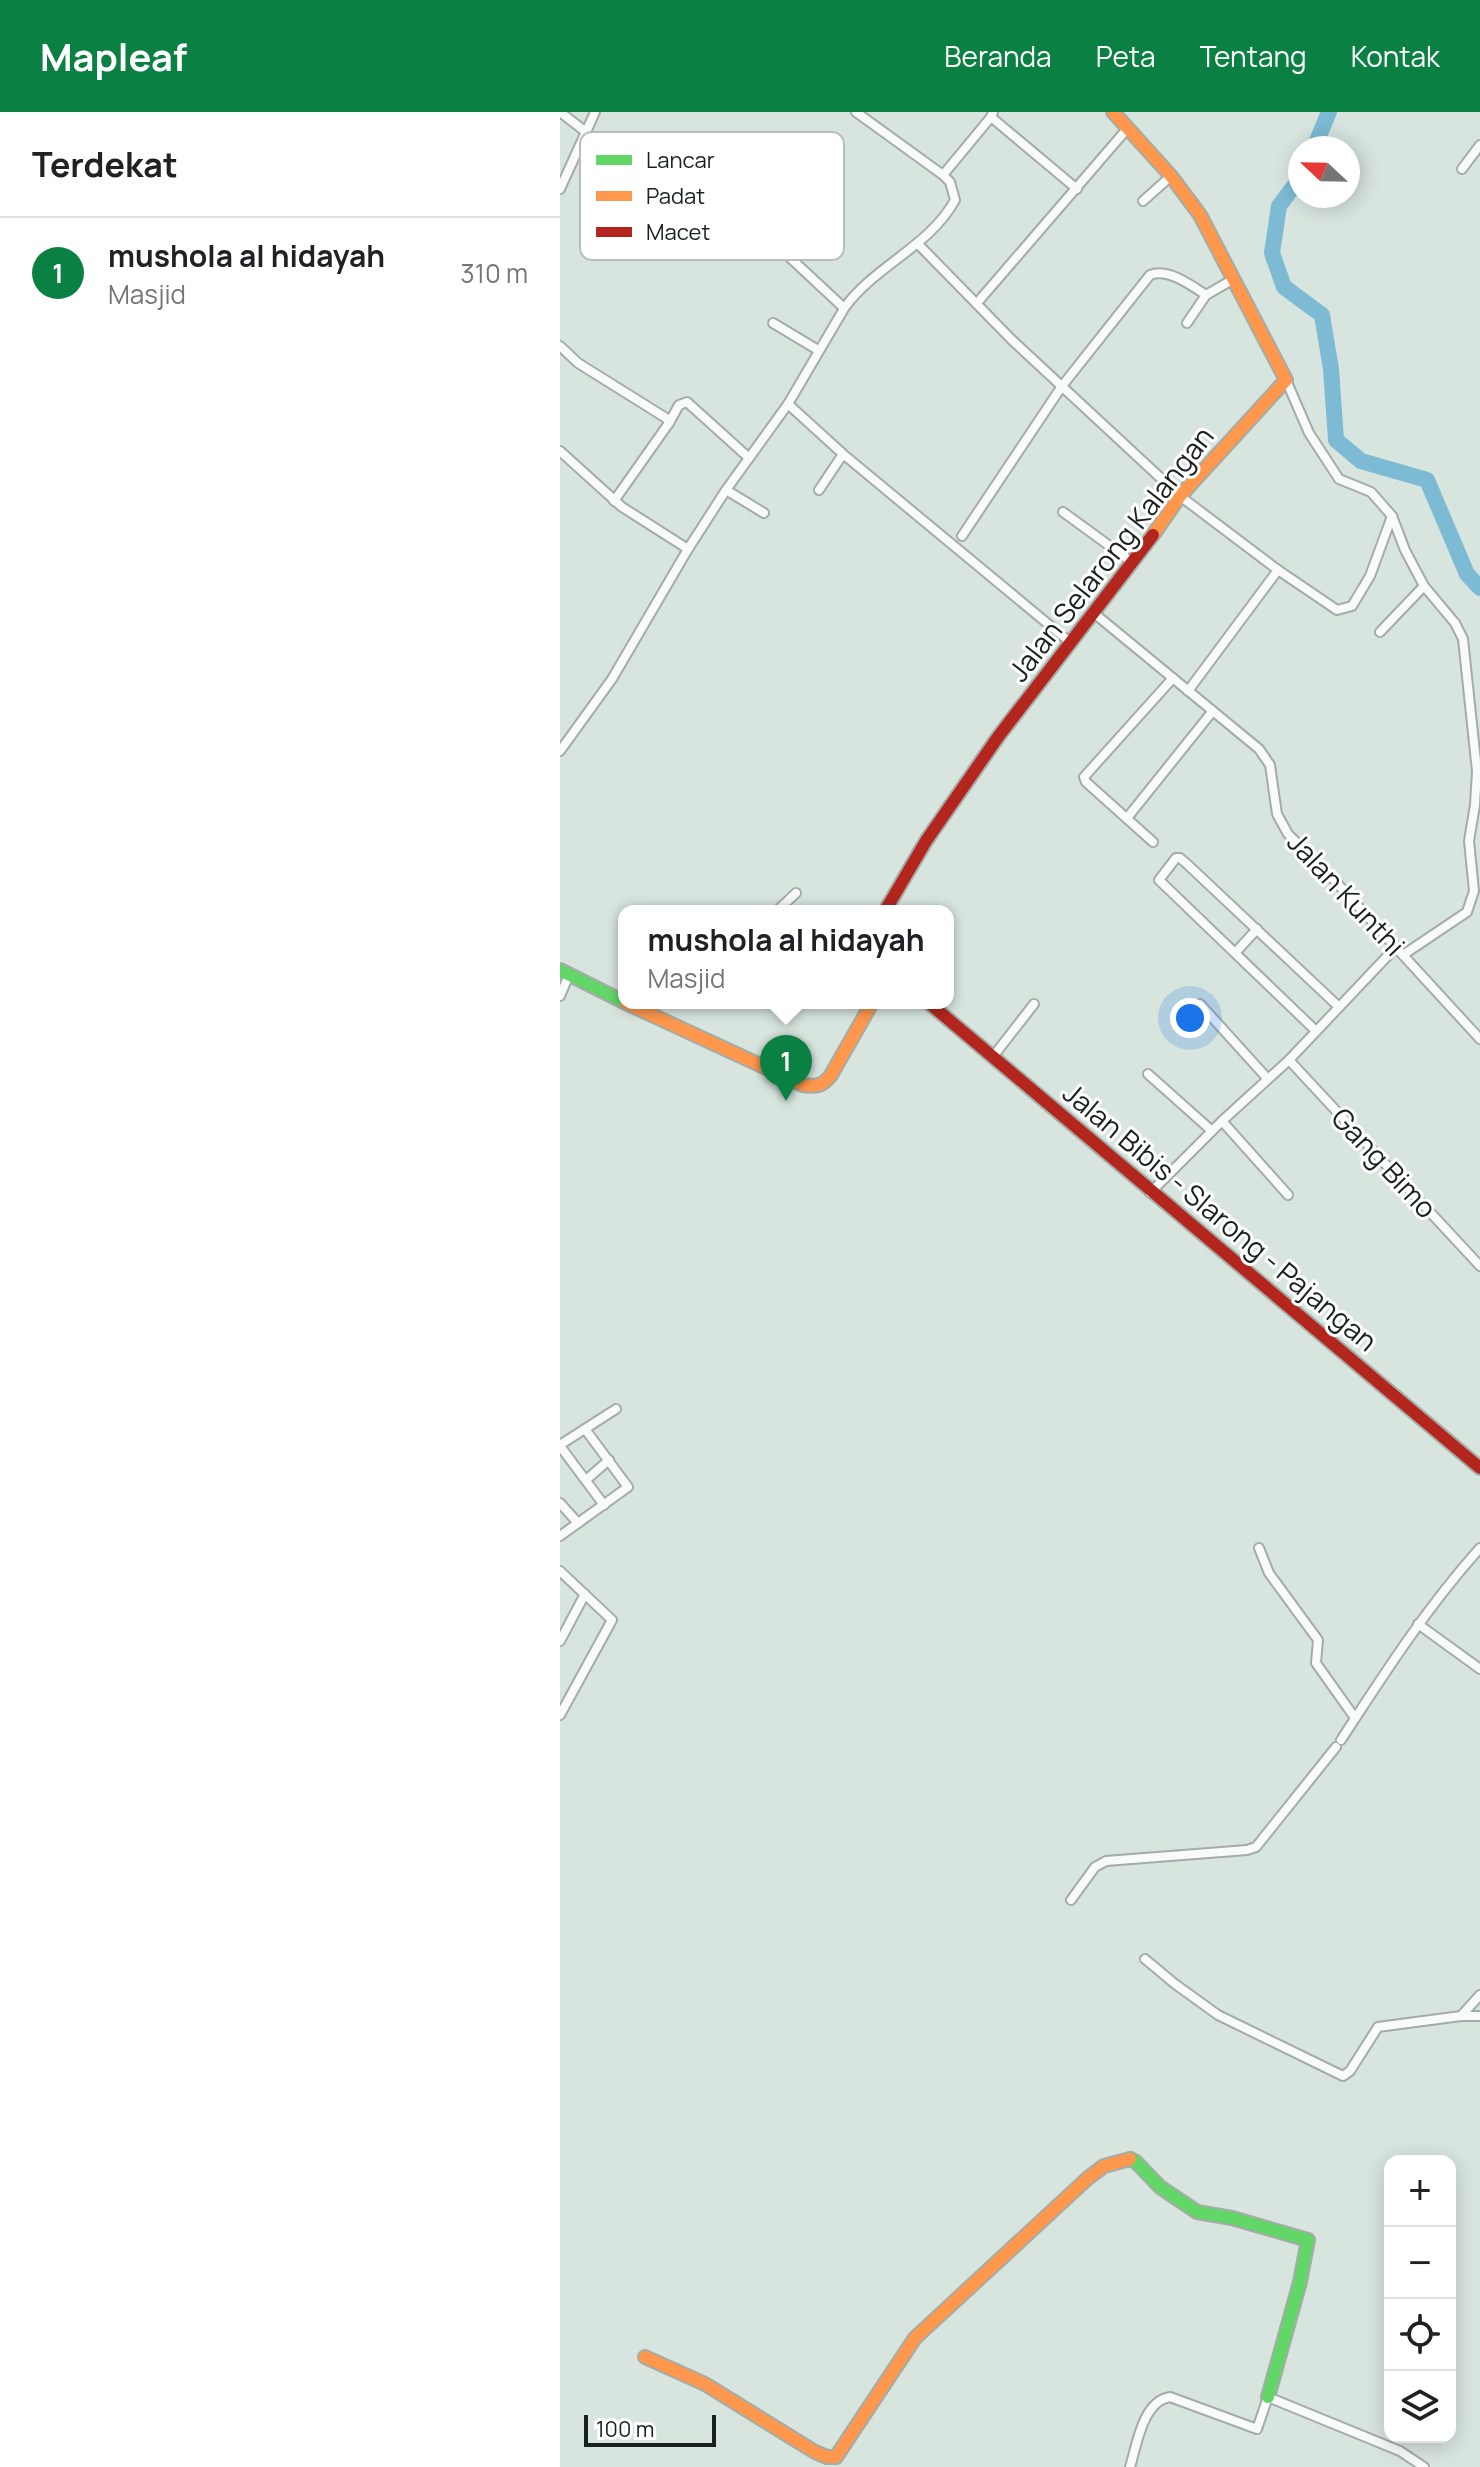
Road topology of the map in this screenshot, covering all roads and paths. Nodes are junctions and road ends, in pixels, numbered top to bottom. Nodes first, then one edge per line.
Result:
1 (560, 112) edge
2 (595, 112) edge
3 (1113, 112) edge
4 (858, 113) edge
5 (992, 114) edge
6 (1127, 129) junction
7 (586, 132) joint
8 (580, 145) edge
9 (1480, 145) edge
10 (1462, 169) dead end
11 (943, 175) junction
12 (1171, 176) junction
13 (560, 189) edge
14 (1077, 189) junction
15 (1143, 201) dead end
16 (917, 243) junction
17 (793, 260) edge
18 (1232, 280) junction
19 (1206, 295) junction
20 (977, 303) junction
21 (844, 308) junction
22 (773, 323) dead end
23 (1187, 323) dead end
24 (560, 346) edge
25 (818, 350) junction
26 (1286, 380) junction
27 (1062, 386) junction
28 (788, 404) junction
29 (669, 423) junction
30 (560, 451) edge
31 (843, 454) junction
32 (749, 458) junction
33 (726, 490) junction
34 (819, 490) dead end
35 (1180, 496) junction
36 (614, 501) junction
37 (1063, 512) dead end
38 (764, 513) dead end
39 (1392, 516) junction
40 (962, 536) dead end
41 (688, 549) junction
42 (1133, 563) junction
43 (1278, 570) junction
44 (1424, 586) junction
45 (1095, 614) junction
46 (1380, 632) dead end
47 (1071, 643) junction
48 (1173, 678) junction
49 (1188, 691) junction
50 (1212, 712) junction
51 (560, 751) edge
52 (1127, 818) junction
53 (1153, 842) dead end
54 (796, 893) dead end
55 (783, 905) edge
56 (889, 905) edge
57 (1257, 929) junction
58 (1396, 947) junction
59 (1235, 953) junction
60 (1403, 955) junction
61 (565, 973) edge
62 (560, 996) edge
63 (618, 999) edge
64 (1034, 1004) dead end
65 (1200, 1004) dead end
66 (1339, 1007) junction
67 (640, 1009) edge
68 (869, 1009) edge
69 (936, 1009) edge
70 (1316, 1031) junction
71 (1480, 1039) edge
72 (992, 1058) junction
73 (1289, 1060) junction
74 (1148, 1074) dead end
75 (1267, 1078) junction
76 (1222, 1121) junction
77 (1212, 1131) junction
78 (1150, 1193) junction
79 (1288, 1195) dead end
80 (1480, 1266) edge
81 (616, 1409) dead end
82 (585, 1429) junction
83 (560, 1446) edge
84 (609, 1460) junction
85 (1480, 1468) edge
86 (586, 1480) junction
87 (560, 1503) edge
88 (604, 1505) junction
89 (578, 1523) junction
90 (560, 1536) edge
91 (1259, 1548) dead end
92 (1480, 1548) edge
93 (560, 1571) edge
94 (585, 1594) junction
95 (1418, 1624) junction
96 (560, 1641) edge
97 (1480, 1669) edge
98 (560, 1715) edge
99 (1355, 1718) junction
100 (1071, 1900) dead end
101 (1145, 1959) dead end
102 (1480, 1995) edge
103 (1461, 2016) junction
104 (1480, 2016) edge
105 (645, 2357) dead end
106 (1268, 2397) junction
107 (1130, 2467) edge
108 (1424, 2467) edge

1 - 7 street
2 - 7 street
3 - 6 street
4 - 11 street
5 - 11 street
5 - 14 street
6 - 12 street
6 - 14 street
8 - 13 street
9 - 10 street
11 - 16 street
12 - 15 street
12 - 18 street
14 - 20 street
16 - 20 street
16 - 21 street
17 - 21 street
18 - 19 street
18 - 26 street
19 - 23 street
19 - 27 street
20 - 27 street
21 - 25 street
22 - 25 street
24 - 29 street
25 - 28 street
26 - 35 street, Jalan Selarong Kalangan
26 - 39 street
27 - 35 street
27 - 40 street
28 - 31 street
28 - 32 street
29 - 32 street
29 - 36 street
30 - 36 street
31 - 34 street
31 - 47 street
32 - 33 street
33 - 38 street
33 - 41 street
35 - 42 street, Jalan Selarong Kalangan
35 - 43 street
36 - 41 street
37 - 42 street
39 - 43 street
39 - 44 street
41 - 51 street
42 - 45 street, Jalan Selarong Kalangan
43 - 49 street
44 - 46 street
44 - 60 street
45 - 47 street, Jalan Selarong Kalangan
45 - 48 street, Jalan Kunthi
47 - 56 street, Jalan Selarong Kalangan
48 - 49 street, Jalan Kunthi
48 - 52 street
49 - 50 street, Jalan Kunthi
50 - 52 street
50 - 58 street, Jalan Kunthi
52 - 53 street
54 - 55 street
57 - 59 street
57 - 59 street
57 - 66 street
58 - 60 street, Jalan Kunthi
58 - 66 street
59 - 70 street
60 - 71 street, Jalan Kunthi
61 - 62 street
61 - 63 street
64 - 72 street
65 - 75 street
66 - 70 street
67 - 68 street
69 - 72 street, Jalan Bibis - Slarong - Pajangan
70 - 73 street
72 - 78 street, Jalan Bibis - Slarong - Pajangan
73 - 75 street
73 - 80 street, Gang Bimo
74 - 77 street
75 - 76 street
76 - 77 street
76 - 79 street
77 - 78 street
78 - 85 street, Jalan Bibis - Slarong - Pajangan
81 - 82 street
82 - 83 street
82 - 84 street
83 - 86 street
84 - 86 street
84 - 88 street
86 - 88 street
87 - 89 street
88 - 89 street
89 - 90 street
91 - 99 street
92 - 95 street
93 - 94 street
94 - 96 street
94 - 98 street
95 - 97 street
95 - 99 street
99 - 100 street
101 - 103 street
102 - 103 street
103 - 104 street
105 - 106 street
106 - 107 street
106 - 108 street

